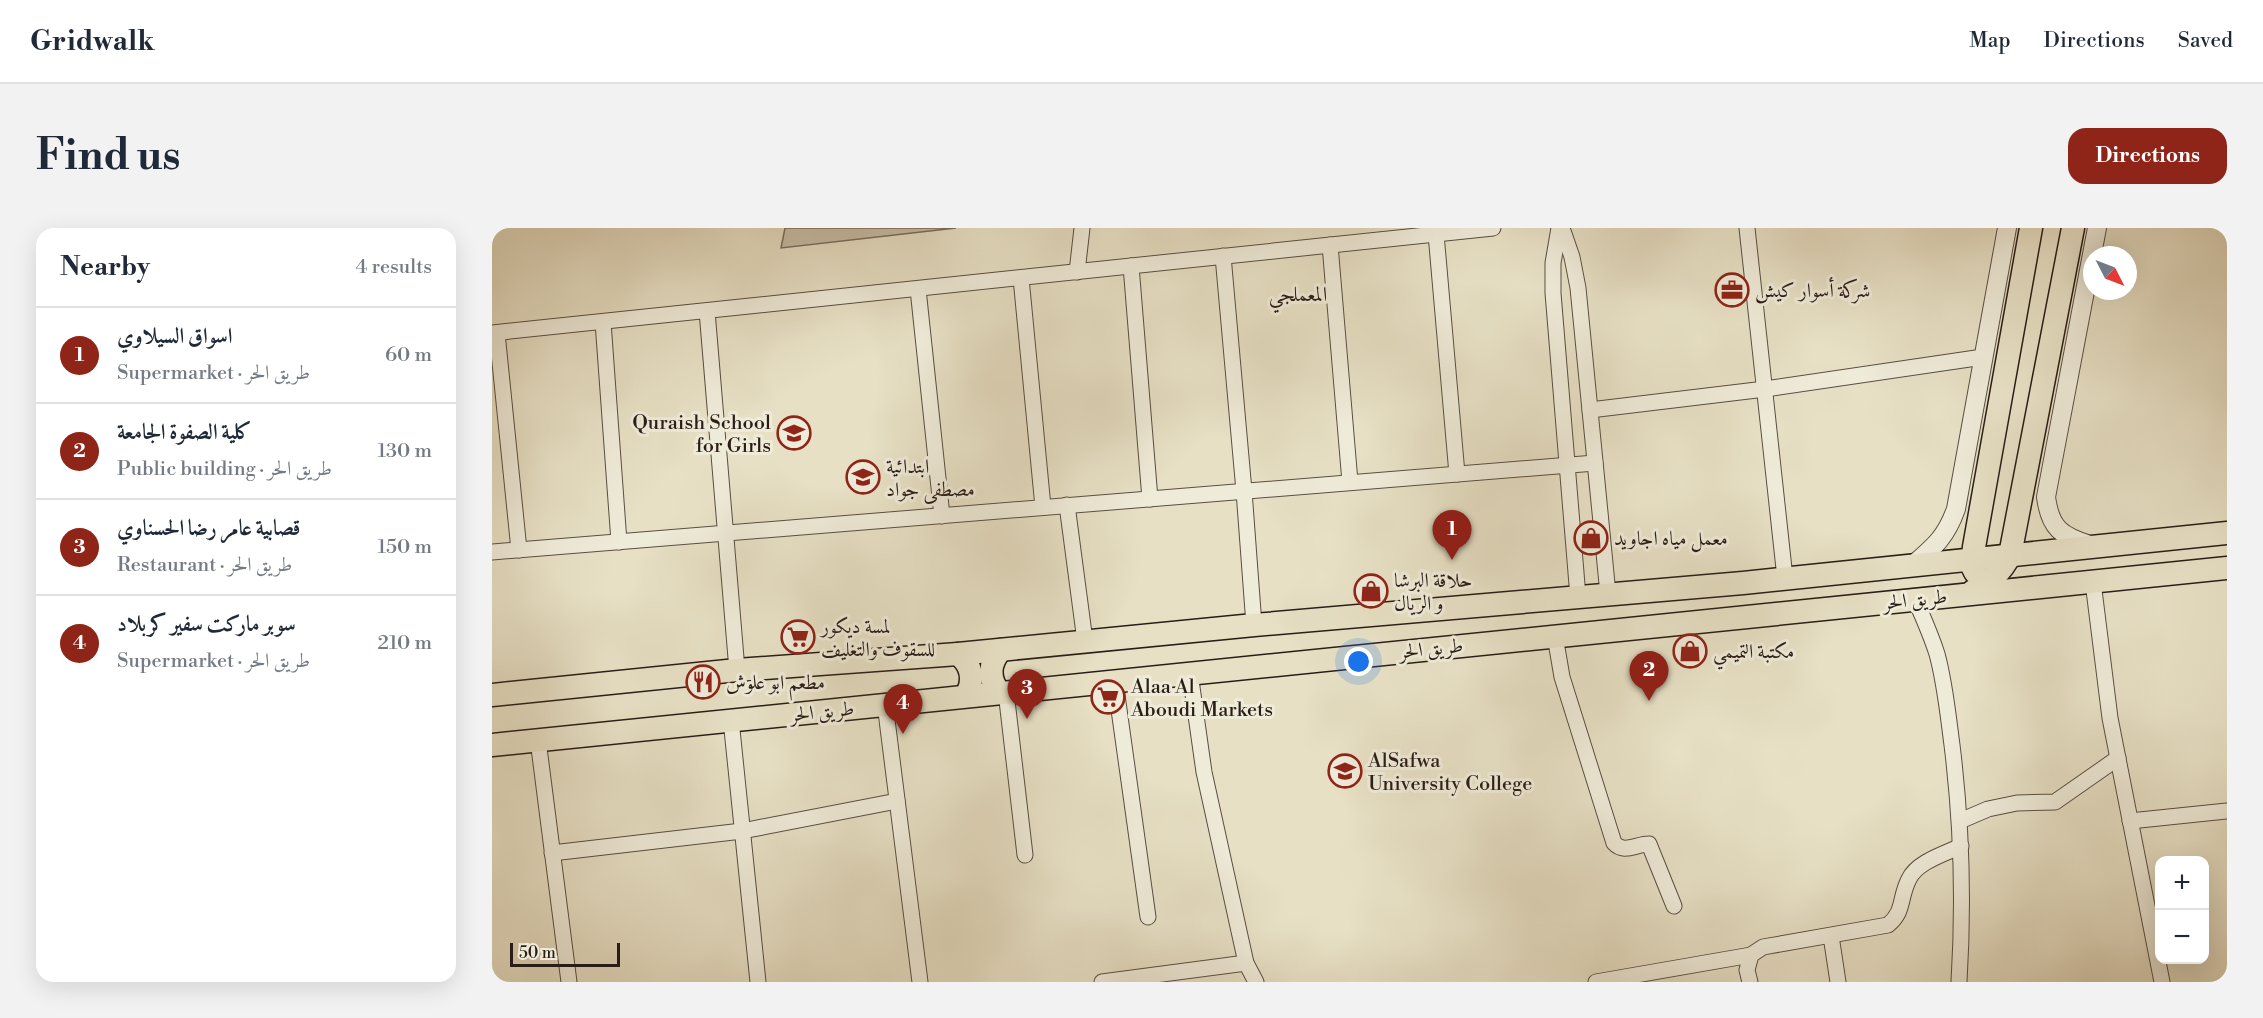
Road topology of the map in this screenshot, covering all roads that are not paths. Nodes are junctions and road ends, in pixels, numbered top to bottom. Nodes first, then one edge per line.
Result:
1 (1082, 228) edge
2 (1493, 228) edge
3 (1561, 228) edge
4 (1747, 228) edge
5 (2007, 228) edge
6 (2031, 228) edge
7 (2073, 228) edge
8 (2097, 228) edge
9 (1436, 234) junction
10 (1330, 245) junction
11 (1223, 256) junction
12 (1131, 266) junction
13 (1077, 272) junction
14 (1021, 278) junction
15 (918, 289) junction
16 (707, 311) junction
17 (603, 322) junction
18 (494, 333) edge
19 (1983, 357) junction
20 (1765, 389) junction
21 (1590, 410) junction
22 (1595, 463) junction
23 (1568, 465) junction
24 (1457, 474) junction
25 (1350, 482) junction
26 (1244, 491) junction
27 (1150, 499) junction
28 (1067, 506) junction
29 (1043, 507) junction
30 (942, 516) junction
31 (726, 533) junction
32 (2224, 533) edge
33 (2186, 537) junction
34 (619, 542) junction
35 (2094, 547) junction
36 (519, 550) junction
37 (492, 552) edge
38 (2015, 554) junction
39 (1965, 559) junction
40 (1913, 565) junction
41 (2221, 569) edge
42 (2188, 572) junction
43 (1785, 578) junction
44 (2093, 582) junction
45 (1743, 583) junction
46 (2005, 587) junction
47 (1608, 594) junction
48 (1963, 594) junction
49 (1578, 597) junction
50 (1916, 599) junction
51 (1782, 612) junction
52 (1748, 616) junction
53 (1254, 625) junction
54 (1555, 636) junction
55 (1085, 641) junction
56 (1002, 650) junction
57 (958, 654) junction
58 (737, 670) junction
59 (1190, 673) junction
60 (1115, 681) junction
61 (1003, 692) junction
62 (492, 695) edge
63 (966, 696) junction
64 (885, 704) junction
65 (731, 720) junction
66 (538, 740) junction
67 (492, 745) edge
68 (2118, 758) junction
69 (897, 801) junction
70 (2227, 811) edge
71 (1960, 821) junction
72 (2130, 821) junction
73 (742, 831) junction
74 (1960, 846) junction
75 (552, 853) junction
76 (1025, 855) dead end
77 (1674, 906) dead end
78 (1148, 916) dead end
79 (1831, 936) junction
80 (1751, 955) junction
81 (1246, 963) junction
82 (569, 982) edge
83 (758, 982) edge
84 (920, 982) edge
85 (1102, 982) edge
86 (1256, 982) edge
87 (1596, 982) edge
88 (1750, 982) edge
89 (1838, 982) edge
90 (1959, 982) edge
91 (2162, 982) edge

1 - 13 street
2 - 9 street
3 - 21 street
3 - 23 street
4 - 20 street
5 - 19 street
6 - 39 main road
7 - 38 main road
8 - 35 street
9 - 10 street
9 - 24 street
10 - 11 street
10 - 25 street
11 - 12 street
11 - 26 street
12 - 13 street
12 - 27 street
13 - 14 street
14 - 15 street
14 - 29 street
15 - 16 street
15 - 30 street
16 - 17 street
16 - 31 street
17 - 18 street
17 - 34 street
18 - 36 street
19 - 20 street
19 - 40 street
20 - 21 street
20 - 43 street
21 - 22 street
22 - 23 street
22 - 47 street
23 - 24 street
23 - 49 street
24 - 25 street
25 - 26 street
26 - 27 street
26 - 53 street
27 - 28 street
28 - 29 street
28 - 55 street
29 - 30 street
30 - 31 street
31 - 34 street
31 - 58 street
32 - 33 main road, طريق الحر
32 - 41 main road
33 - 35 main road, طريق الحر
33 - 42 main road
34 - 36 street
35 - 38 main road, طريق الحر
36 - 37 street
38 - 39 main road, طريق الحر
38 - 46 main road
39 - 40 main road, طريق الحر
39 - 46 main road
39 - 48 main road
40 - 43 main road, طريق الحر
41 - 42 main road, طريق الحر
42 - 44 main road, طريق الحر
43 - 45 main road, طريق الحر
43 - 51 main road
44 - 46 main road, طريق الحر
44 - 68 street
45 - 47 main road, طريق الحر
45 - 52 main road
46 - 48 main road, طريق الحر
47 - 49 main road, طريق الحر
48 - 50 main road, طريق الحر
49 - 53 main road, طريق الحر
50 - 51 main road, طريق الحر
50 - 71 street
51 - 52 main road, طريق الحر
52 - 54 main road, طريق الحر
53 - 55 main road, طريق الحر
54 - 59 main road, طريق الحر
54 - 77 street
55 - 56 main road, طريق الحر
56 - 57 main road, طريق الحر
56 - 61 main road
57 - 58 main road, طريق الحر
57 - 63 main road
58 - 62 main road, طريق الحر
59 - 60 main road, طريق الحر
59 - 81 street
60 - 61 main road, طريق الحر
60 - 78 street
61 - 63 main road, طريق الحر
61 - 76 street
63 - 64 main road, طريق الحر
64 - 65 main road, طريق الحر
64 - 69 street
65 - 66 main road, طريق الحر
65 - 73 street
66 - 67 main road, طريق الحر
66 - 75 street
68 - 71 street
68 - 72 street
69 - 73 street
69 - 84 street
70 - 72 street
71 - 74 street
72 - 91 street
73 - 75 street
73 - 83 street
74 - 79 street
74 - 90 street
75 - 82 street
79 - 80 street
79 - 89 street
80 - 87 street
80 - 88 street
81 - 85 street
81 - 86 street

